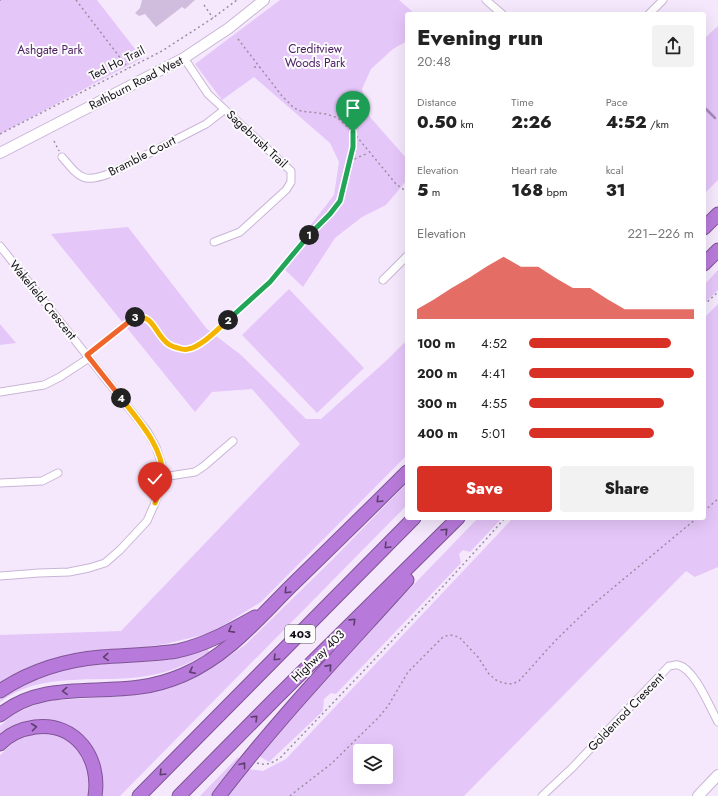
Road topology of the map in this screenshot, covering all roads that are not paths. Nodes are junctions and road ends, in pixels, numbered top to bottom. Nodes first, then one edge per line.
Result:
1 (264, 0) edge
2 (486, 0) edge
3 (663, 0) edge
4 (500, 12) edge
5 (651, 12) edge
6 (184, 58) junction
7 (224, 110) junction
8 (0, 153) edge
9 (62, 157) road end
10 (214, 242) dead end
11 (0, 246) edge
12 (718, 250) edge
13 (405, 258) edge
14 (706, 262) edge
15 (383, 280) dead end
16 (88, 356) junction
17 (0, 392) edge
18 (233, 441) dead end
19 (58, 473) dead end
20 (405, 474) edge
21 (163, 477) junction
22 (0, 483) edge
23 (412, 520) edge
24 (456, 520) edge
25 (432, 545) junction
26 (0, 576) edge
27 (266, 612) junction
28 (0, 691) edge
29 (0, 715) edge
30 (718, 722) edge
31 (0, 744) edge
32 (718, 775) edge
33 (95, 796) edge
34 (139, 796) edge
35 (179, 796) edge
36 (220, 796) edge
37 (542, 796) edge
38 (698, 796) edge

1 - 6 street, Rathburn Road West
2 - 4 street
3 - 5 street
6 - 7 street, Sagebrush Trail
6 - 8 street, Rathburn Road West
7 - 9 street, Bramble Court
7 - 10 street, Sagebrush Trail
11 - 16 street, Wakefield Crescent
12 - 14 highway
13 - 15 street
16 - 17 street
16 - 21 street, Wakefield Crescent
18 - 21 street
19 - 22 street
20 -> 27 highway
21 - 26 street, Wakefield Crescent
23 -> 34 highway, 403
25 -> 24 highway, Highway 403 / 403
35 -> 25 highway, Highway 403 / 403
36 -> 25 highway
27 -> 28 highway
27 -> 29 highway
30 - 37 street, Goldenrod Crescent
31 -> 33 highway
32 - 38 street

